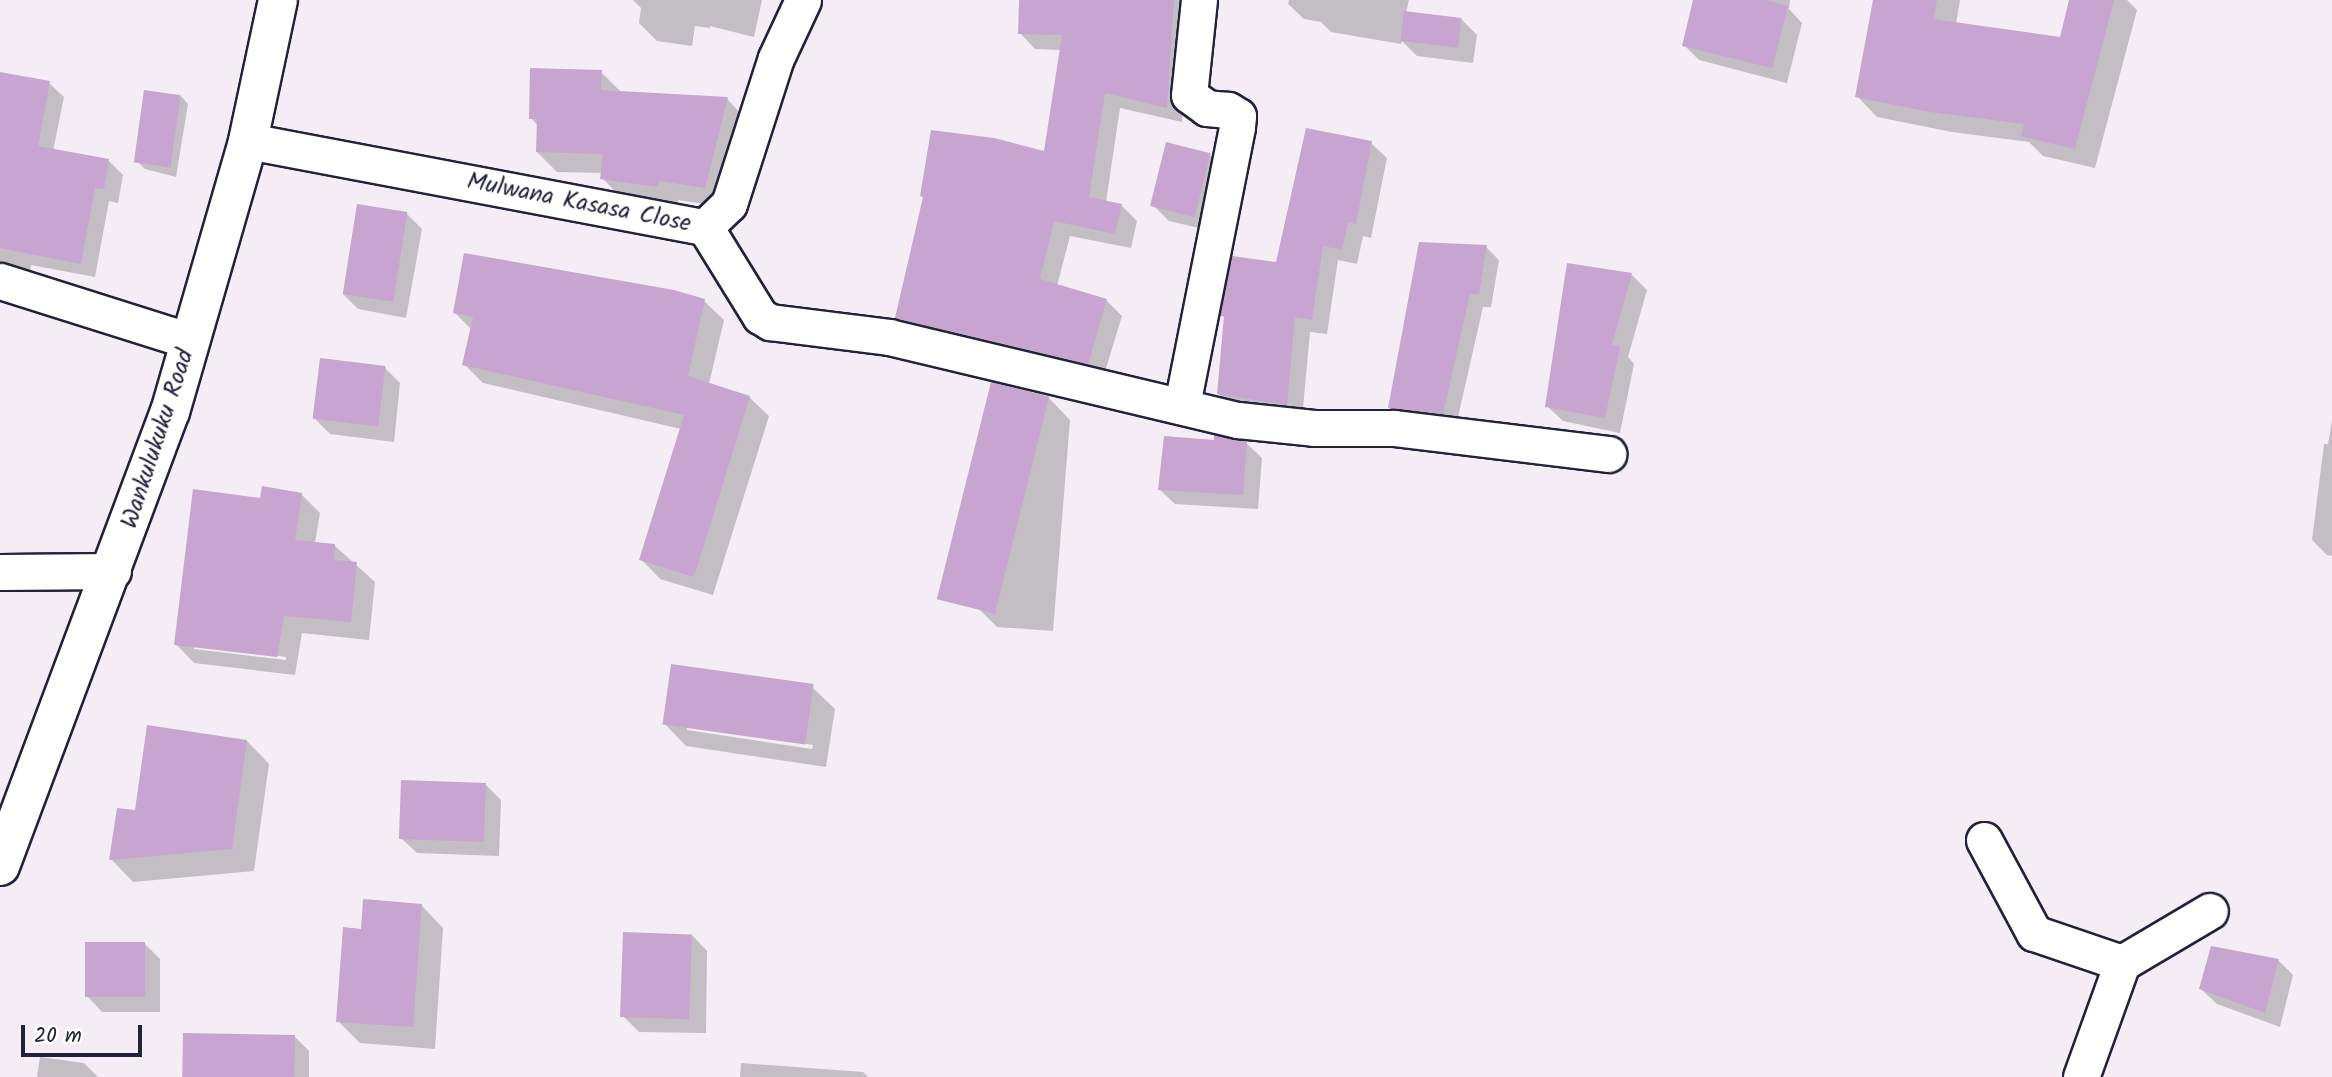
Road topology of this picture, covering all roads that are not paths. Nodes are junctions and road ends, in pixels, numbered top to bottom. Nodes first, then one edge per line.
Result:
1 (278, 0) edge
2 (803, 0) edge
3 (1199, 0) edge
4 (248, 141) junction
5 (705, 227) junction
6 (0, 281) edge
7 (190, 341) junction
8 (1182, 405) junction
9 (1608, 454) dead end
10 (113, 571) junction
11 (0, 572) edge
12 (1984, 841) dead end
13 (0, 866) edge
14 (2210, 911) dead end
15 (2122, 963) junction
16 (2081, 1077) edge

1 - 4 main road, Wankulukuku Road
2 - 5 street, Mulwana Kasasa Close
3 - 8 street
4 - 5 street, Mulwana Kasasa Close
4 - 7 main road, Wankulukuku Road
5 - 8 street
6 - 7 street
7 - 10 main road, Wankulukuku Road
8 - 9 street
10 - 11 street
10 - 13 main road, Wankulukuku Road
12 - 15 street
14 - 15 street
15 - 16 street

